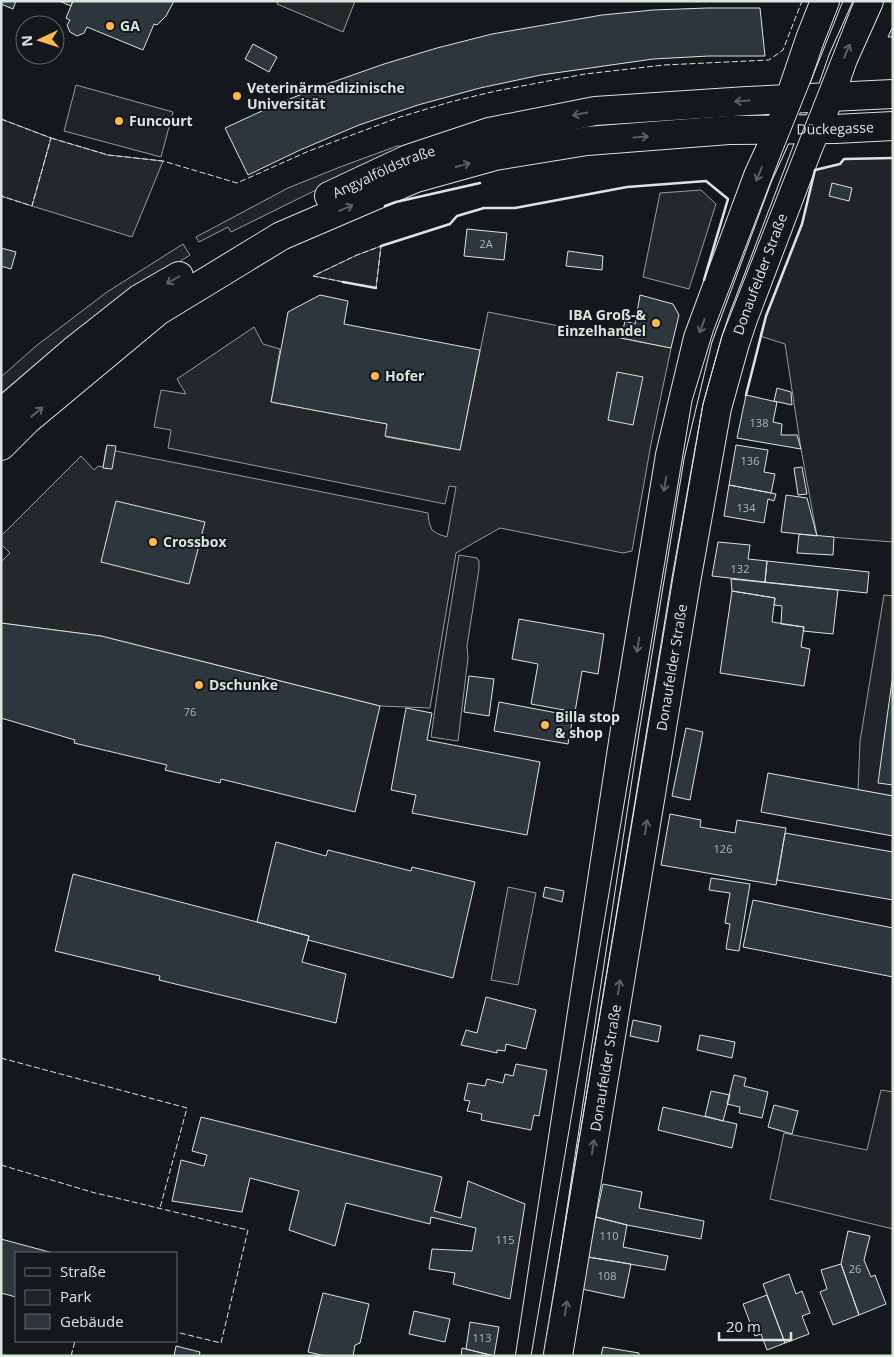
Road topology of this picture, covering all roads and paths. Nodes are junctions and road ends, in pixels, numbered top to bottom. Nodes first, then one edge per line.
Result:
1 (826, 1) edge
2 (869, 1) edge
3 (893, 94) edge
4 (830, 96) junction
5 (790, 99) junction
6 (893, 126) edge
7 (817, 129) junction
8 (779, 130) junction
9 (1, 413) edge
10 (1, 446) edge
11 (530, 1356) edge
12 (558, 1356) edge

1 - 5 main road
4 -> 2 main road, Donaufelder Straße
3 - 4 main road
4 - 5 main road, Angyalföldstraße
4 - 7 main road, Donaufelder Straße
5 - 8 main road
5 -> 9 main road, Angyalföldstraße
6 - 7 main road, Dückegasse
7 - 8 main road, Dückegasse
12 -> 7 main road, Donaufelder Straße
10 -> 8 main road, Angyalföldstraße
8 -> 11 main road

